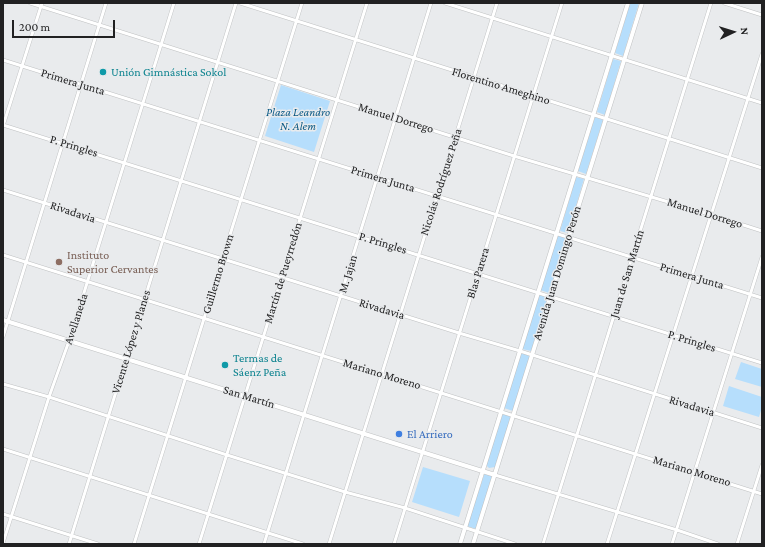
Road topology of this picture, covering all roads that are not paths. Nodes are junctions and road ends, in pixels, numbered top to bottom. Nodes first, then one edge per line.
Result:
1 (30, 3) edge
2 (106, 3) edge
3 (174, 3) edge
4 (236, 3) edge
5 (240, 3) edge
6 (302, 3) edge
7 (367, 3) edge
8 (431, 3) edge
9 (445, 3) edge
10 (497, 3) edge
11 (562, 3) edge
12 (628, 3) edge
13 (642, 3) edge
14 (711, 3) edge
15 (725, 3) edge
16 (42, 5) edge
17 (762, 15) edge
18 (492, 18) junction
19 (296, 21) junction
20 (100, 25) junction
21 (551, 36) junction
22 (356, 40) junction
23 (161, 45) junction
24 (762, 54) edge
25 (612, 56) junction
26 (414, 59) junction
27 (624, 59) junction
28 (3, 60) edge
29 (218, 62) junction
30 (22, 66) junction
31 (474, 78) junction
32 (688, 79) junction
33 (278, 80) junction
34 (82, 84) junction
35 (533, 96) junction
36 (748, 98) junction
37 (337, 100) junction
38 (762, 103) edge
39 (143, 104) junction
40 (593, 115) junction
41 (396, 119) junction
42 (605, 119) junction
43 (199, 121) junction
44 (3, 125) edge
45 (455, 137) junction
46 (669, 139) junction
47 (259, 140) junction
48 (63, 143) junction
49 (514, 156) junction
50 (729, 158) junction
51 (319, 159) junction
52 (124, 162) junction
53 (762, 168) edge
54 (575, 173) junction
55 (378, 177) junction
56 (587, 177) junction
57 (182, 180) junction
58 (3, 190) edge
59 (437, 195) junction
60 (651, 196) junction
61 (241, 199) junction
62 (45, 202) junction
63 (496, 215) junction
64 (712, 215) junction
65 (300, 218) junction
66 (106, 222) junction
67 (762, 231) edge
68 (556, 234) junction
69 (359, 236) junction
70 (568, 238) junction
71 (163, 240) junction
72 (418, 254) junction
73 (3, 255) edge
74 (762, 257) edge
75 (632, 258) junction
76 (223, 259) junction
77 (26, 262) junction
78 (478, 274) junction
79 (691, 276) junction
80 (282, 277) junction
81 (88, 281) junction
82 (538, 293) junction
83 (750, 294) junction
84 (341, 296) junction
85 (550, 296) junction
86 (762, 298) edge
87 (145, 299) junction
88 (400, 315) junction
89 (614, 316) junction
90 (204, 318) junction
91 (3, 320) edge
92 (8, 321) junction
93 (459, 333) junction
94 (673, 335) junction
95 (3, 337) edge
96 (263, 337) junction
97 (69, 341) junction
98 (520, 351) junction
99 (732, 354) junction
100 (322, 355) junction
101 (532, 355) junction
102 (126, 358) junction
103 (762, 363) edge
104 (381, 374) junction
105 (595, 376) junction
106 (186, 378) junction
107 (3, 384) edge
108 (441, 392) junction
109 (654, 394) junction
110 (245, 396) junction
111 (49, 397) junction
112 (501, 412) junction
113 (714, 413) junction
114 (304, 415) junction
115 (513, 415) junction
116 (109, 417) junction
117 (762, 428) edge
118 (363, 433) junction
119 (577, 435) junction
120 (168, 436) junction
121 (3, 449) edge
122 (422, 452) junction
123 (227, 454) junction
124 (636, 454) junction
125 (30, 457) junction
126 (762, 465) edge
127 (483, 471) junction
128 (286, 472) junction
129 (695, 472) junction
130 (495, 475) junction
131 (90, 476) junction
132 (754, 491) junction
133 (345, 492) junction
134 (559, 494) junction
135 (762, 494) edge
136 (149, 496) junction
137 (405, 508) junction
138 (618, 512) junction
139 (3, 514) edge
140 (208, 514) junction
141 (11, 517) junction
142 (465, 528) junction
143 (677, 530) junction
144 (477, 532) junction
145 (268, 533) junction
146 (72, 535) junction
147 (3, 543) edge
148 (69, 544) edge
149 (98, 544) edge
150 (134, 544) edge
151 (199, 544) edge
152 (264, 544) edge
153 (303, 544) edge
154 (329, 544) edge
155 (394, 544) edge
156 (460, 544) edge
157 (473, 544) edge
158 (515, 544) edge
159 (543, 544) edge
160 (607, 544) edge
161 (672, 544) edge
162 (718, 544) edge
163 (737, 544) edge

1 - 16 street, Manuel Dorrego
2 - 20 street
3 - 23 street, Avellaneda
4 - 29 street, Vicente López y Planes
5 - 19 street, Florentino Ameghino
6 - 19 street, Guillermo Brown
7 - 22 street, Martín de Pueyrredón
8 - 26 street, M. Jajan
9 - 18 street
10 - 18 street, Nicolás Rodríguez Peña
11 - 21 street, Blas Parera
12 - 25 main road, Avenida Juan Domingo Perón
13 - 27 main road, Avenida Juan Domingo Perón
14 - 32 street, Juan de San Martín
15 - 17 street
16 - 20 street, Manuel Dorrego
16 - 30 street
18 - 21 street
18 - 31 street, Nicolás Rodríguez Peña
19 - 22 street, Florentino Ameghino
19 - 33 street, Guillermo Brown
20 - 23 street, Manuel Dorrego
20 - 34 street
21 - 25 street
21 - 35 street, Blas Parera
22 - 26 street, Florentino Ameghino
22 - 37 street, Martín de Pueyrredón
23 - 29 street, Manuel Dorrego
23 - 39 street, Avellaneda
24 - 36 street
25 - 27 street
25 - 40 main road, Avenida Juan Domingo Perón
26 - 31 street, Florentino Ameghino
26 - 41 street, M. Jajan
27 - 32 street
27 - 42 main road, Avenida Juan Domingo Perón
28 - 30 street, Primera Junta
29 - 33 street, Manuel Dorrego
29 - 43 street, Vicente López y Planes
30 - 34 street, Primera Junta
30 - 44 street
31 - 35 street, Florentino Ameghino
31 - 45 street, Nicolás Rodríguez Peña
32 - 36 street
32 - 46 street, Juan de San Martín
33 - 37 street, Manuel Dorrego
33 - 47 street, Guillermo Brown
34 - 39 street, Primera Junta
34 - 48 street
35 - 40 street, Florentino Ameghino
35 - 49 street, Blas Parera
36 - 38 street
36 - 50 street
37 - 41 street, Manuel Dorrego
37 - 51 street, Martín de Pueyrredón
39 - 43 street, Primera Junta
39 - 52 street, Avellaneda
40 - 42 street, Florentino Ameghino
40 - 54 main road, Avenida Juan Domingo Perón
41 - 45 street, Manuel Dorrego
41 - 55 street, M. Jajan
42 - 46 street, Florentino Ameghino
42 - 56 main road, Avenida Juan Domingo Perón
43 - 47 street, Primera Junta
43 - 57 street, Vicente López y Planes
44 - 48 street, P. Pringles
45 - 49 street, Manuel Dorrego
45 - 59 street, Nicolás Rodríguez Peña
46 - 50 street, Florentino Ameghino
46 - 60 street, Juan de San Martín
47 - 51 street, Primera Junta
47 - 61 street, Guillermo Brown
48 - 52 street, P. Pringles
48 - 62 street
49 - 54 street, Manuel Dorrego
49 - 63 street, Blas Parera
50 - 53 street, Florentino Ameghino
50 - 64 street
51 - 55 street, Primera Junta
51 - 65 street, Martín de Pueyrredón
52 - 57 street, P. Pringles
52 - 66 street, Avellaneda
54 - 56 street, Manuel Dorrego
54 - 68 main road, Avenida Juan Domingo Perón
55 - 59 street, Primera Junta
55 - 69 street, M. Jajan
56 - 60 street, Manuel Dorrego
56 - 70 main road, Avenida Juan Domingo Perón
57 - 61 street, P. Pringles
57 - 71 street, Vicente López y Planes
58 - 62 street, Rivadavia
59 - 63 street, Primera Junta
59 - 72 street, Nicolás Rodríguez Peña
60 - 64 street, Manuel Dorrego
60 - 75 street, Juan de San Martín
61 - 65 street, P. Pringles
61 - 76 street, Guillermo Brown
62 - 66 street, Rivadavia
62 - 77 street
63 - 68 street, Primera Junta
63 - 78 street, Blas Parera
64 - 67 street, Manuel Dorrego
64 - 79 street
65 - 69 street, P. Pringles
65 - 80 street, Martín de Pueyrredón
66 - 71 street, Rivadavia
66 - 81 street, Avellaneda
68 - 70 street, Primera Junta
68 - 82 main road, Avenida Juan Domingo Perón
69 - 72 street, P. Pringles
69 - 84 street, M. Jajan
70 - 75 street, Primera Junta
70 - 85 main road, Avenida Juan Domingo Perón
71 - 76 street, Rivadavia
71 - 87 street, Vicente López y Planes
72 - 78 street, P. Pringles
72 - 88 street, Nicolás Rodríguez Peña
73 - 77 street, Mariano Moreno
74 - 83 street
75 - 79 street, Primera Junta
75 - 89 street, Juan de San Martín
76 - 80 street, Rivadavia
76 - 90 street, Guillermo Brown
77 - 81 street, Mariano Moreno
77 - 92 street
78 - 82 street, P. Pringles
78 - 93 street, Blas Parera
79 - 83 street, Primera Junta
79 - 94 street
80 - 84 street, Rivadavia
80 - 96 street, Martín de Pueyrredón
81 - 87 street, Mariano Moreno
81 - 97 street, Avellaneda
82 - 85 street, P. Pringles
82 - 98 main road, Avenida Juan Domingo Perón
83 - 86 street, Primera Junta
83 - 99 street
84 - 88 street, Rivadavia
84 - 100 street, M. Jajan
85 - 89 street, P. Pringles
85 - 101 main road, Avenida Juan Domingo Perón
87 - 90 street, Mariano Moreno
87 - 102 street, Vicente López y Planes
88 - 93 street, Rivadavia
88 - 104 street, Nicolás Rodríguez Peña
89 - 94 street, P. Pringles
89 - 105 street, Juan de San Martín
90 - 96 street, Mariano Moreno
90 - 106 street, Guillermo Brown
91 - 92 main road, San Martín
92 - 95 street
92 - 97 main road, San Martín
93 - 98 street, Rivadavia
93 - 108 street, Blas Parera
94 - 99 street, P. Pringles
94 - 109 street
96 - 100 street, Mariano Moreno
96 - 110 street, Martín de Pueyrredón
97 - 102 main road, San Martín
97 - 111 street, Avellaneda
98 - 101 street, Rivadavia
98 - 112 main road, Avenida Juan Domingo Perón
99 - 103 street, P. Pringles
99 - 113 street
100 - 104 street, Mariano Moreno
100 - 114 street, M. Jajan
101 - 105 street, Rivadavia
101 - 115 main road, Avenida Juan Domingo Perón
102 - 106 main road, San Martín
102 - 116 street, Vicente López y Planes
104 - 108 street, Mariano Moreno
104 - 118 street, Nicolás Rodríguez Peña
105 - 109 street, Rivadavia
105 - 119 street, Juan de San Martín
106 - 110 main road, San Martín
106 - 120 street, Guillermo Brown
107 - 111 street
108 - 112 street, Mariano Moreno
108 - 122 street, Blas Parera
109 - 113 street, Rivadavia
109 - 124 street
110 - 114 main road, San Martín
110 - 123 street, Martín de Pueyrredón
111 - 116 street
111 - 125 street, Avellaneda
112 - 115 street, Mariano Moreno
112 - 127 main road, Avenida Juan Domingo Perón
113 - 117 street, Rivadavia
113 - 129 street
114 - 118 main road, San Martín
114 - 128 street, M. Jajan
115 - 119 street, Mariano Moreno
115 - 130 main road, Avenida Juan Domingo Perón
116 - 120 street
116 - 131 street, Vicente López y Planes
118 - 122 main road, San Martín
118 - 133 street, Nicolás Rodríguez Peña
119 - 124 street, Mariano Moreno
119 - 134 street, Juan de San Martín
120 - 123 street
120 - 136 street, Guillermo Brown
121 - 125 street
122 - 127 main road, San Martín
122 - 137 street, Blas Parera
123 - 128 street
123 - 140 street, Martín de Pueyrredón
124 - 129 street, Mariano Moreno
124 - 138 street
125 - 131 street
125 - 141 street, Avellaneda
126 - 132 street
127 - 130 main road, San Martín
127 - 142 main road, Avenida Juan Domingo Perón
128 - 133 street
128 - 145 street, M. Jajan
129 - 132 street, Mariano Moreno
129 - 143 street
130 - 134 street
130 - 144 main road, Avenida Juan Domingo Perón
131 - 136 street
131 - 146 street, Vicente López y Planes
132 - 135 street, Mariano Moreno
132 - 163 street
133 - 137 street
133 - 154 street, Nicolás Rodríguez Peña
134 - 138 street
134 - 159 street, Juan de San Martín
136 - 140 street
136 - 150 street, Guillermo Brown
137 - 142 street
137 - 155 street, Blas Parera
138 - 143 street
138 - 160 street
139 - 141 street
140 - 145 street
140 - 151 street, Martín de Pueyrredón
141 - 146 street
141 - 147 street, Avellaneda
142 - 144 street
142 - 156 main road, Avenida Juan Domingo Perón
143 - 161 street
143 - 162 street
144 - 157 main road, Avenida Juan Domingo Perón
144 - 158 street
145 - 152 street, M. Jajan
145 - 153 street
146 - 148 street, Vicente López y Planes
146 - 149 street

